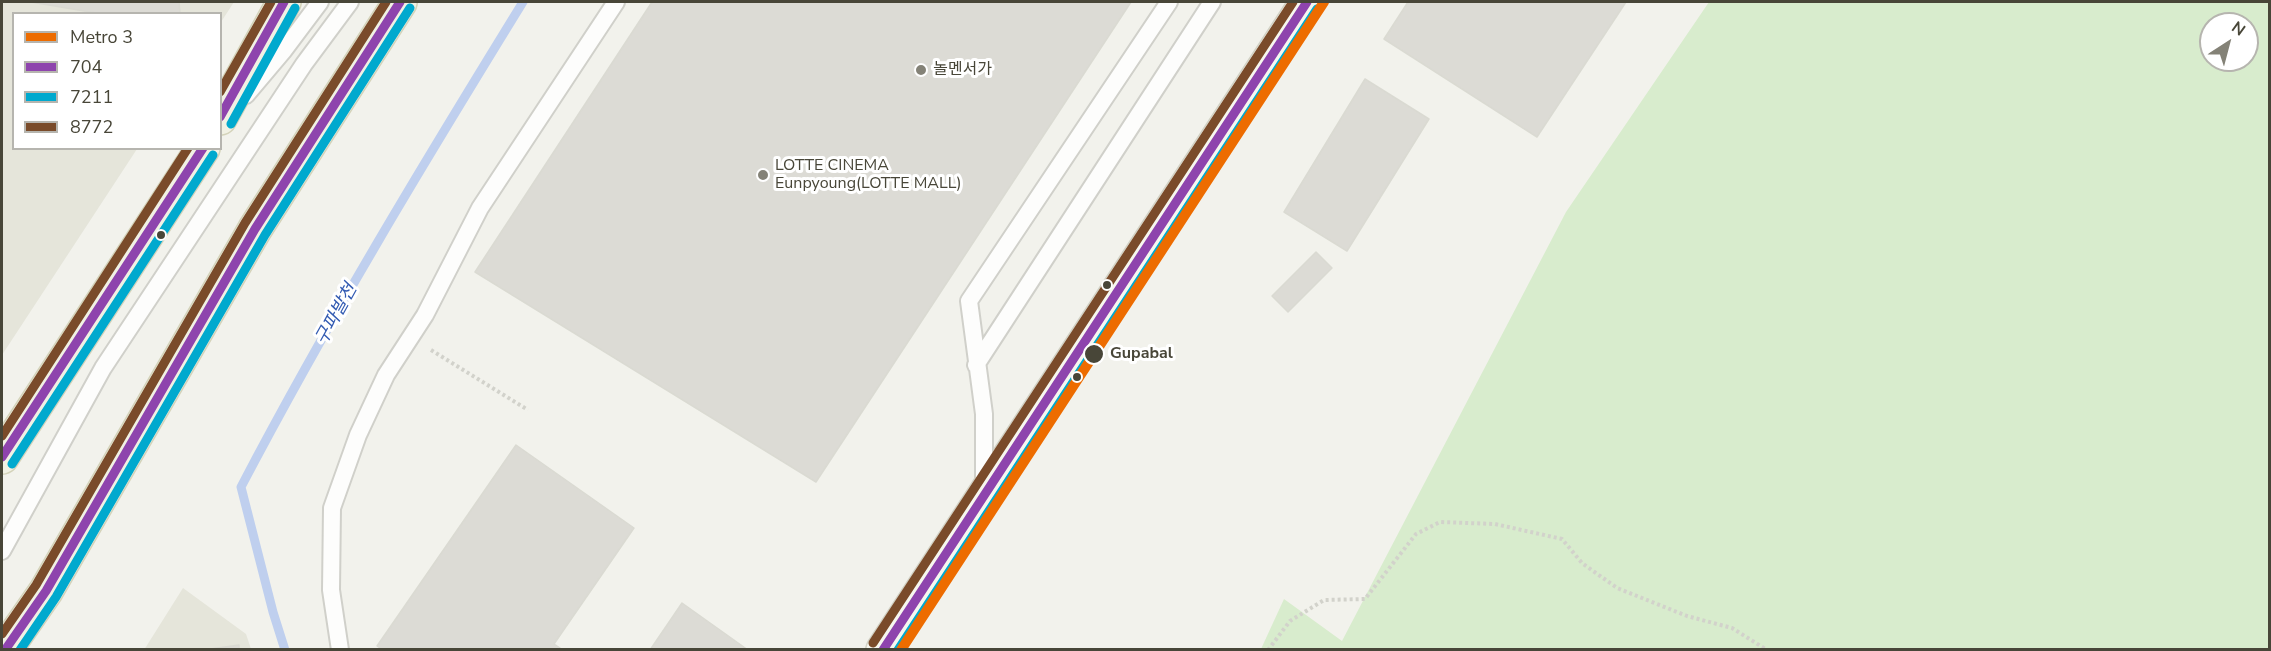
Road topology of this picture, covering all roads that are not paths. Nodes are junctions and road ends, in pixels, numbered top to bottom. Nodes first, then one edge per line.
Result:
1 (284, 2) edge
2 (320, 2) edge
3 (350, 2) edge
4 (400, 2) edge
5 (616, 2) edge
6 (1169, 2) edge
7 (1212, 2) edge
8 (1307, 2) edge
9 (222, 114) edge
10 (222, 124) edge
11 (202, 150) edge
12 (976, 364) junction
13 (2, 457) edge
14 (984, 497) junction
15 (2, 551) edge
16 (5, 650) edge
17 (340, 650) edge
18 (883, 650) edge

1 - 9 main road
2 - 10 lane
3 - 15 lane
4 - 16 main road
5 - 17 lane
6 - 12 lane
7 - 12 lane
8 - 14 street
11 - 13 main road
12 - 14 lane
14 - 18 street

